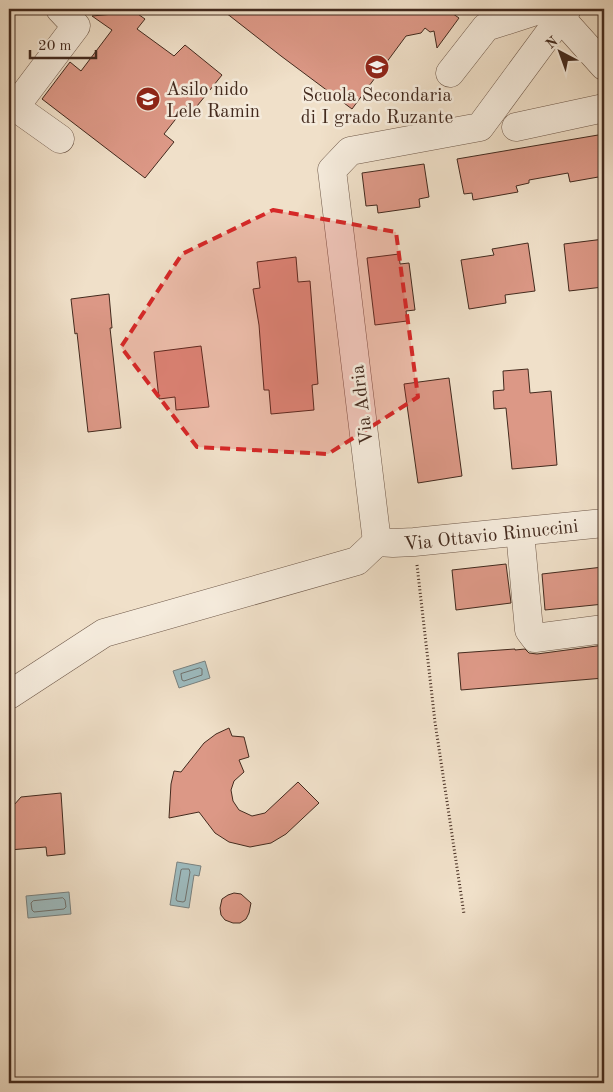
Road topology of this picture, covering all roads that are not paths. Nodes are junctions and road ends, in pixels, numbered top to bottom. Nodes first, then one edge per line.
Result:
1 (60, 9) edge
2 (553, 11) edge
3 (604, 66) edge
4 (450, 73) dead end
5 (604, 108) edge
6 (516, 127) dead end
7 (60, 139) dead end
8 (604, 523) edge
9 (520, 532) junction
10 (377, 542) junction
11 (604, 629) edge
12 (9, 695) edge

1 - 7 street
2 - 3 street
2 - 4 street
2 - 10 street, Via Adria
5 - 6 street
8 - 9 street, Via Ottavio Rinuccini
9 - 10 street, Via Ottavio Rinuccini
9 - 11 street
10 - 12 street

